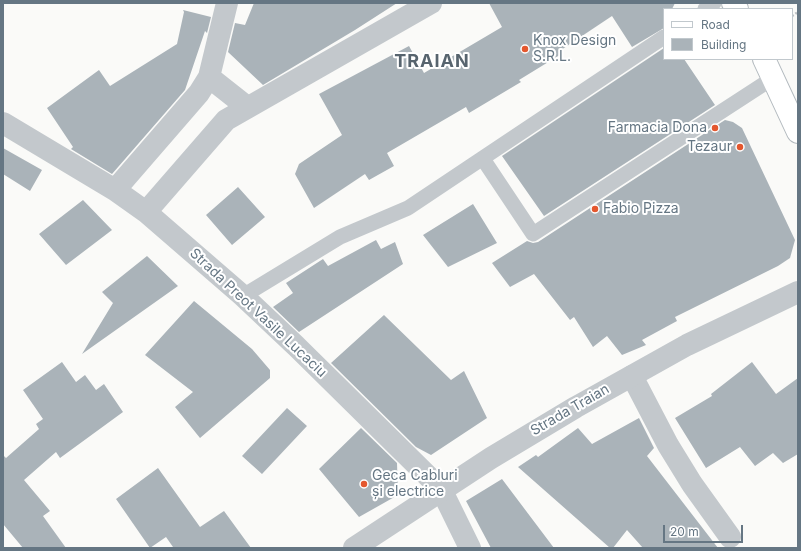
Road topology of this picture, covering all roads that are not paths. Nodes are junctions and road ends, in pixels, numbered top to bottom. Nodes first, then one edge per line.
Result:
1 (227, 3) edge
2 (431, 3) edge
3 (663, 38) edge
4 (768, 68) edge
5 (208, 77) junction
6 (247, 107) junction
7 (3, 123) edge
8 (798, 132) edge
9 (483, 159) junction
10 (115, 190) junction
11 (146, 212) junction
12 (798, 292) edge
13 (243, 296) junction
14 (773, 304) junction
15 (798, 310) edge
16 (632, 376) junction
17 (441, 489) junction
18 (730, 537) dead end
19 (354, 548) edge
20 (470, 548) edge

1 - 5 street
2 - 6 street
3 - 9 lane
4 - 8 main road
4 - 9 lane
5 - 6 street
5 - 10 street
6 - 11 street
7 - 10 street, Strada Preot Vasile Lucaciu
9 - 13 lane
10 - 11 street, Strada Preot Vasile Lucaciu
11 - 13 street, Strada Preot Vasile Lucaciu
12 - 14 street, Strada Traian
13 - 17 street, Strada Preot Vasile Lucaciu
14 - 15 street
14 - 16 street, Strada Traian
16 - 17 street, Strada Traian
16 - 18 street
17 - 19 street, Strada Traian
17 - 20 street, Strada Preot Vasile Lucaciu

